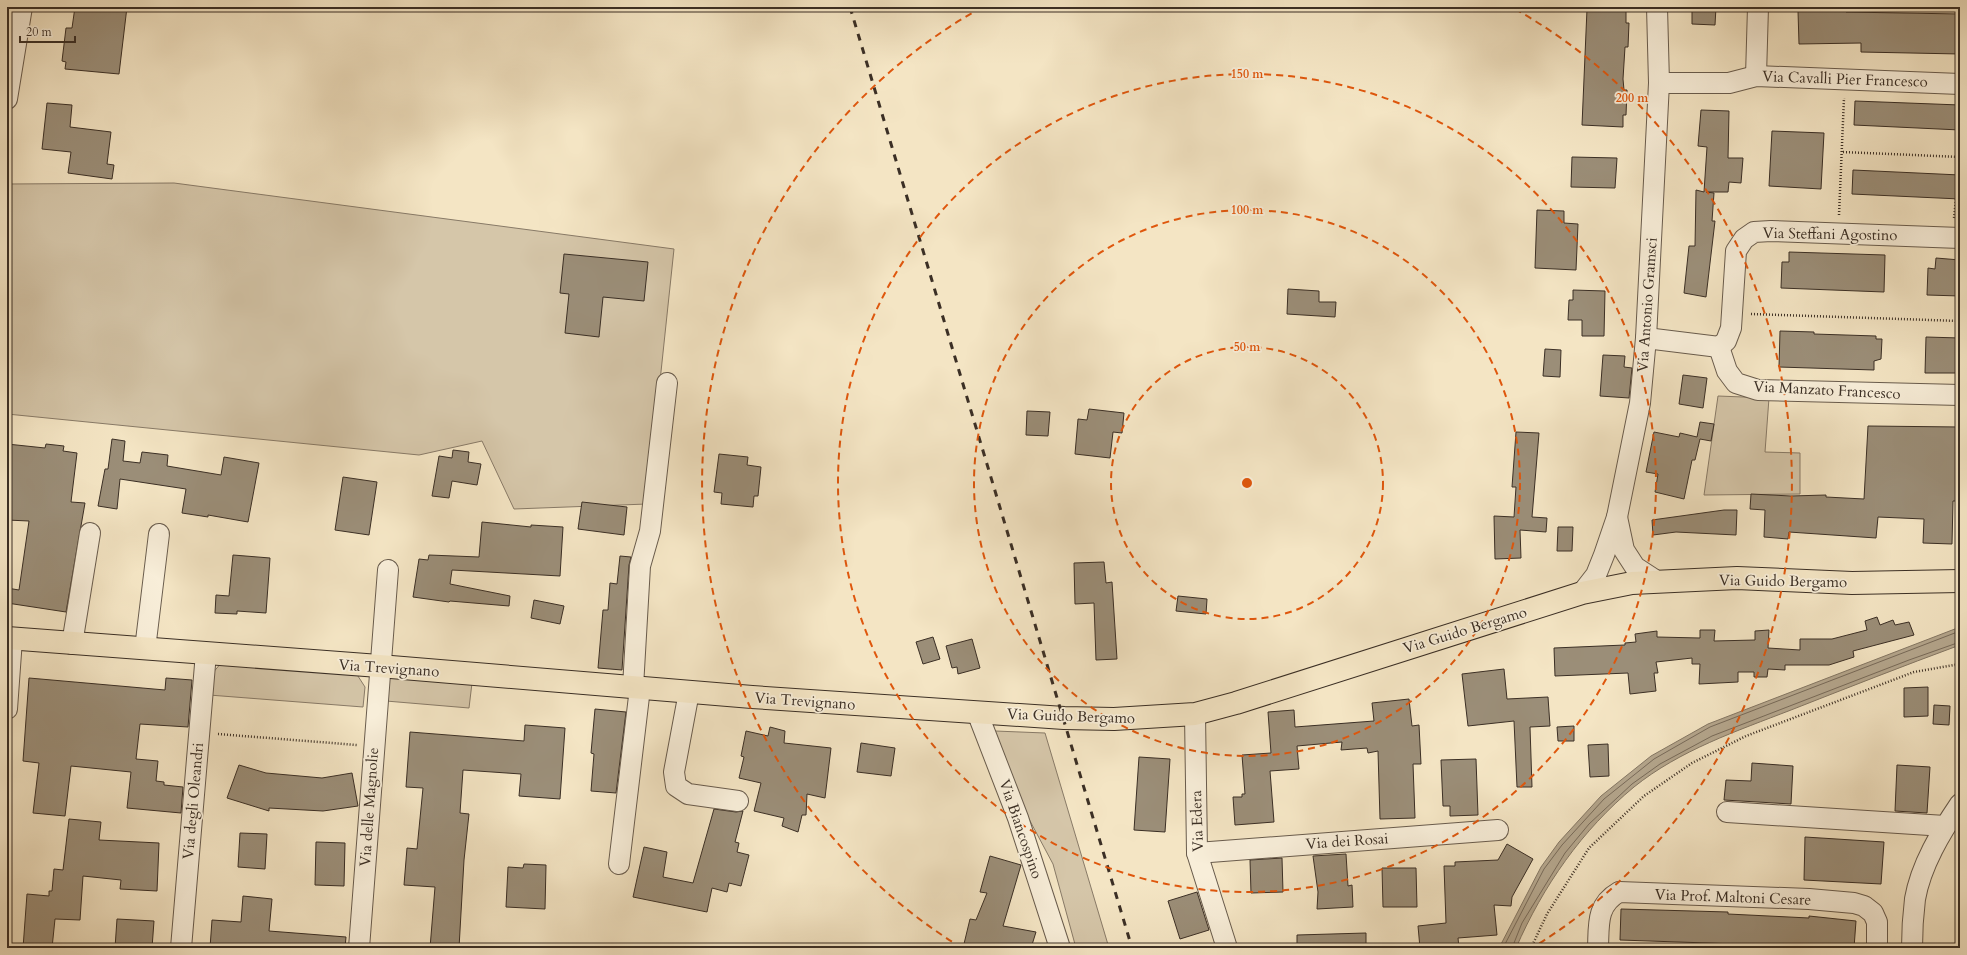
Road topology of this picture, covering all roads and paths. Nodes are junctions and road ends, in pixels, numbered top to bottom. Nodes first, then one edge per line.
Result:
1 (22, 7) edge
2 (1657, 7) edge
3 (1758, 7) edge
4 (1756, 76) junction
5 (1844, 80) junction
6 (1659, 83) junction
7 (1960, 84) edge
8 (7, 99) edge
9 (1960, 130) edge
10 (1842, 152) junction
11 (1959, 157) edge
12 (1957, 175) dead end
13 (1838, 233) junction
14 (1960, 238) edge
15 (1732, 313) junction
16 (1960, 321) edge
17 (1646, 338) junction
18 (1719, 348) junction
19 (667, 383) dead end
20 (1960, 395) edge
21 (1617, 517) junction
22 (90, 533) dead end
23 (159, 534) dead end
24 (388, 570) dead end
25 (1960, 581) edge
26 (1658, 582) junction
27 (1582, 593) junction
28 (10, 639) edge
29 (72, 644) junction
30 (145, 649) junction
31 (206, 653) junction
32 (1960, 664) edge
33 (379, 666) junction
34 (637, 688) junction
35 (689, 692) junction
36 (7, 709) edge
37 (977, 712) junction
38 (1195, 714) junction
39 (214, 734) dead end
40 (374, 746) junction
41 (738, 801) dead end
42 (1960, 804) edge
43 (1727, 812) dead end
44 (1945, 826) junction
45 (1498, 830) dead end
46 (1197, 853) junction
47 (619, 864) dead end
48 (181, 948) edge
49 (359, 948) edge
50 (1060, 948) edge
51 (1227, 948) edge
52 (1531, 948) edge
53 (1598, 948) edge
54 (1877, 948) edge
55 (1912, 948) edge

1 - 8 street
2 - 6 street, Via Antonio Gramsci
3 - 4 street
4 - 5 street, Via Cavalli Pier Francesco
4 - 6 street, Via Cavalli Pier Francesco
5 - 7 street, Via Cavalli Pier Francesco
5 - 10 path
6 - 17 street, Via Antonio Gramsci
9 - 11 path
10 - 11 path
10 - 13 path
11 - 12 path
13 - 14 street, Via Steffani Agostino
13 - 15 street, Via Steffani Agostino
15 - 16 path
15 - 18 street, Via Steffani Agostino
17 - 18 street
17 - 21 street, Via Antonio Gramsci
18 - 20 street, Via Manzato Francesco
19 - 34 street
21 - 26 street
21 - 27 street, Via Antonio Gramsci
22 - 29 street
23 - 30 street
24 - 33 street, Via delle Magnolie
25 - 26 main road, Via Guido Bergamo
26 - 27 main road, Via Guido Bergamo
27 - 38 main road, Via Guido Bergamo
28 - 29 main road, Via Trevignano
28 - 36 street
29 - 30 main road, Via Trevignano
30 - 31 main road, Via Trevignano
31 - 33 main road, Via Trevignano
31 - 48 street, Via degli Oleandri
32 - 52 path
33 - 34 main road, Via Trevignano
33 - 40 street, Via delle Magnolie
34 - 35 main road, Via Trevignano
34 - 47 street
35 - 37 main road, Via Trevignano
35 - 41 street
37 - 38 main road, Via Guido Bergamo
37 - 50 street, Via Biancospino
38 - 46 street, Via Edera
39 - 40 path
40 - 49 street, Via delle Magnolie
42 - 44 street
43 - 44 street
44 - 55 street
45 - 46 street, Via dei Rosai
46 - 51 street, Via Edera
53 - 54 street, Via Prof. Maltoni Cesare

